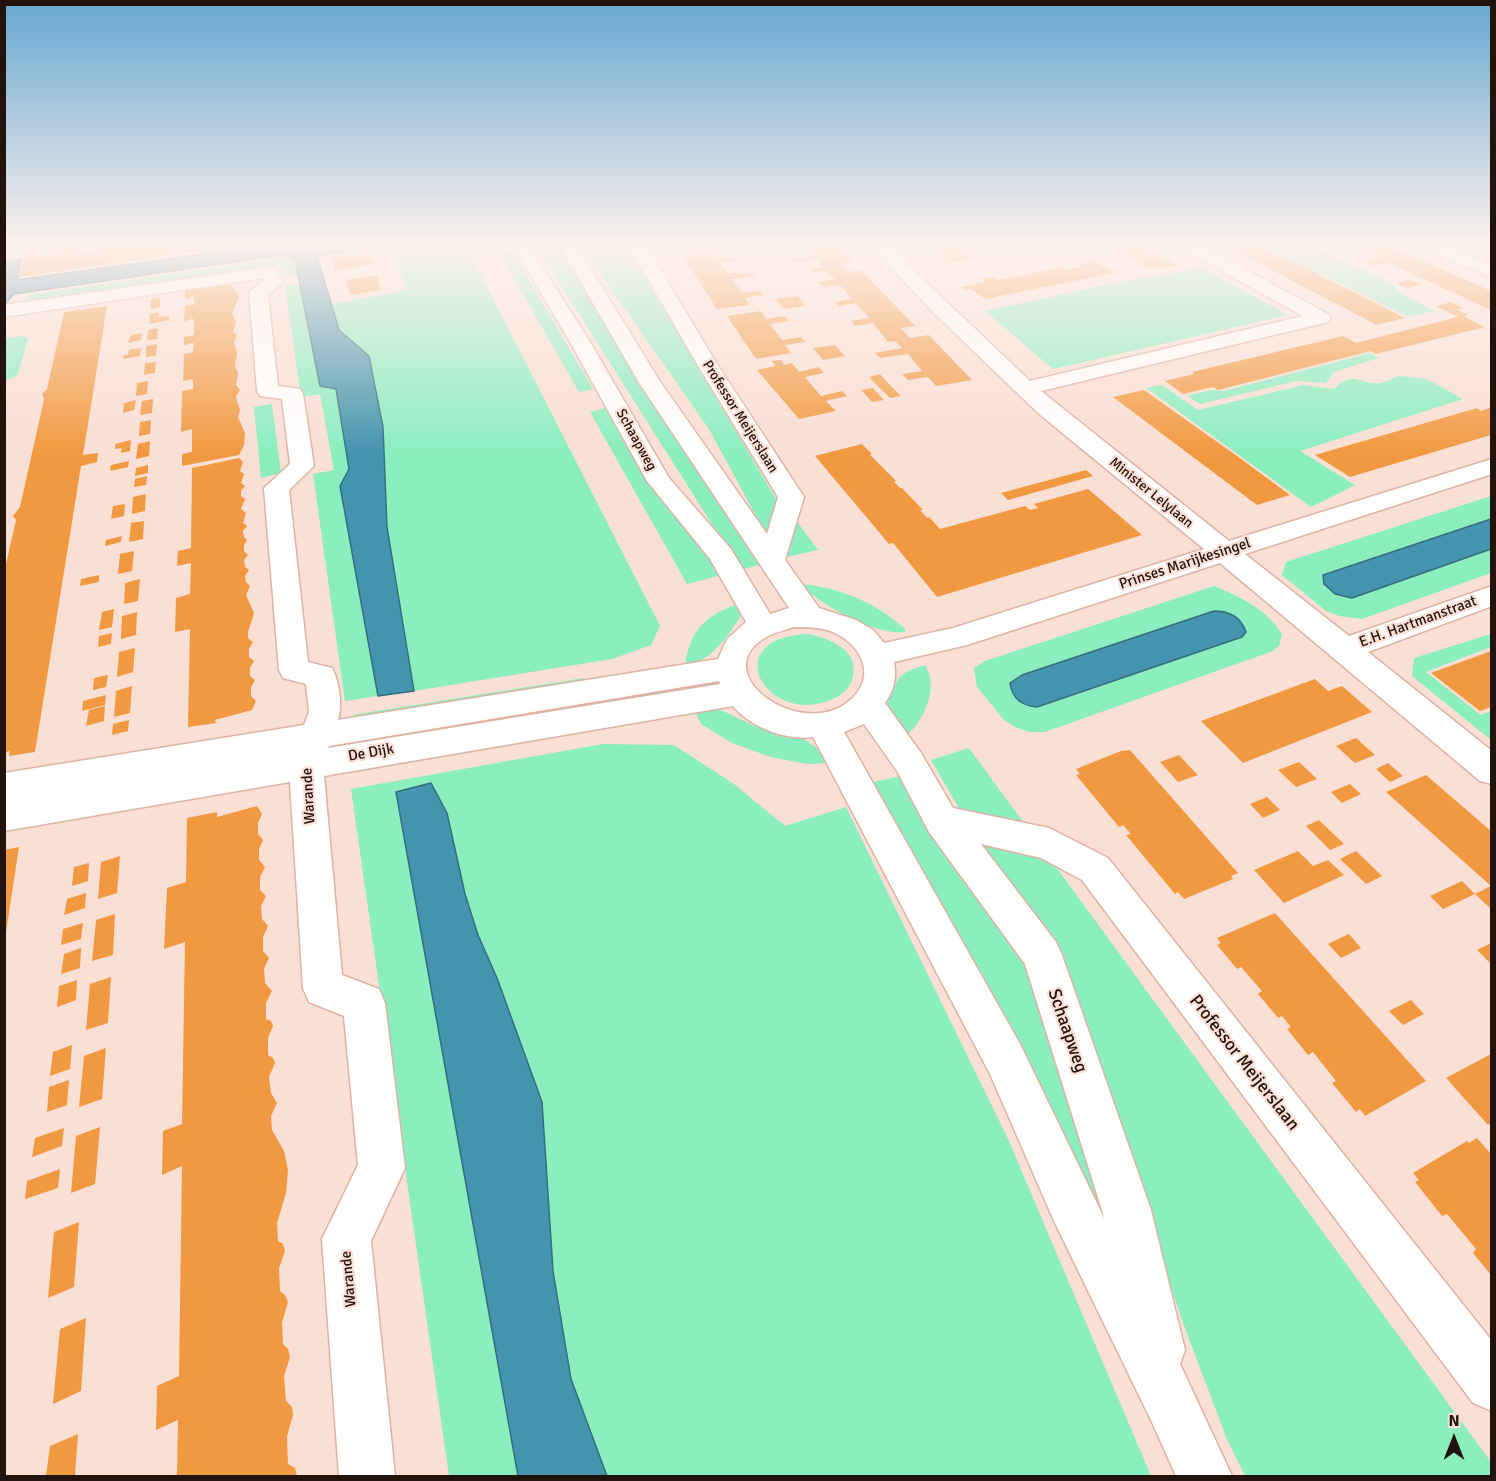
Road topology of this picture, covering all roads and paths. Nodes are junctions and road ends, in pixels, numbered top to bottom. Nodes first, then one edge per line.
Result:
1 (260, 315) edge
2 (563, 315) edge
3 (610, 315) edge
4 (679, 315) edge
5 (948, 315) edge
6 (1316, 315) edge
7 (1026, 388) junction
8 (1491, 466) edge
9 (1223, 551) junction
10 (771, 563) junction
11 (1491, 595) edge
12 (810, 617) junction
13 (762, 625) junction
14 (1345, 649) junction
15 (877, 655) junction
16 (734, 681) junction
17 (868, 704) junction
18 (823, 725) junction
19 (311, 749) junction
20 (1491, 771) edge
21 (4, 787) edge
22 (4, 816) edge
23 (942, 821) junction
24 (1491, 1384) edge
25 (1170, 1401) junction
26 (367, 1476) edge
27 (1204, 1476) edge

1 - 19 street, Warande
2 - 13 street, Schaapweg
3 - 10 street
4 - 10 street, Professor Meijerslaan
5 - 7 street, Minister Lelylaan
6 - 7 street
7 - 9 street, Minister Lelylaan
8 - 9 street, Prinses Marijkesingel
9 - 14 street, Minister Lelylaan
9 - 15 street, Prinses Marijkesingel
10 - 12 street
11 - 14 street, E.H. Hartmanstraat
12 - 13 street
12 - 15 street
13 - 16 street
14 - 20 street, Minister Lelylaan
15 - 17 street
16 - 18 street
16 - 19 street, De Dijk
17 - 18 street
17 - 23 street, Schaapweg
18 - 25 street, Schaapweg
19 - 21 street, De Dijk
19 - 22 street, De Dijk
19 - 26 street, Warande
23 - 24 street, Professor Meijerslaan
23 - 25 street, Schaapweg
25 - 27 street, Schaapweg

